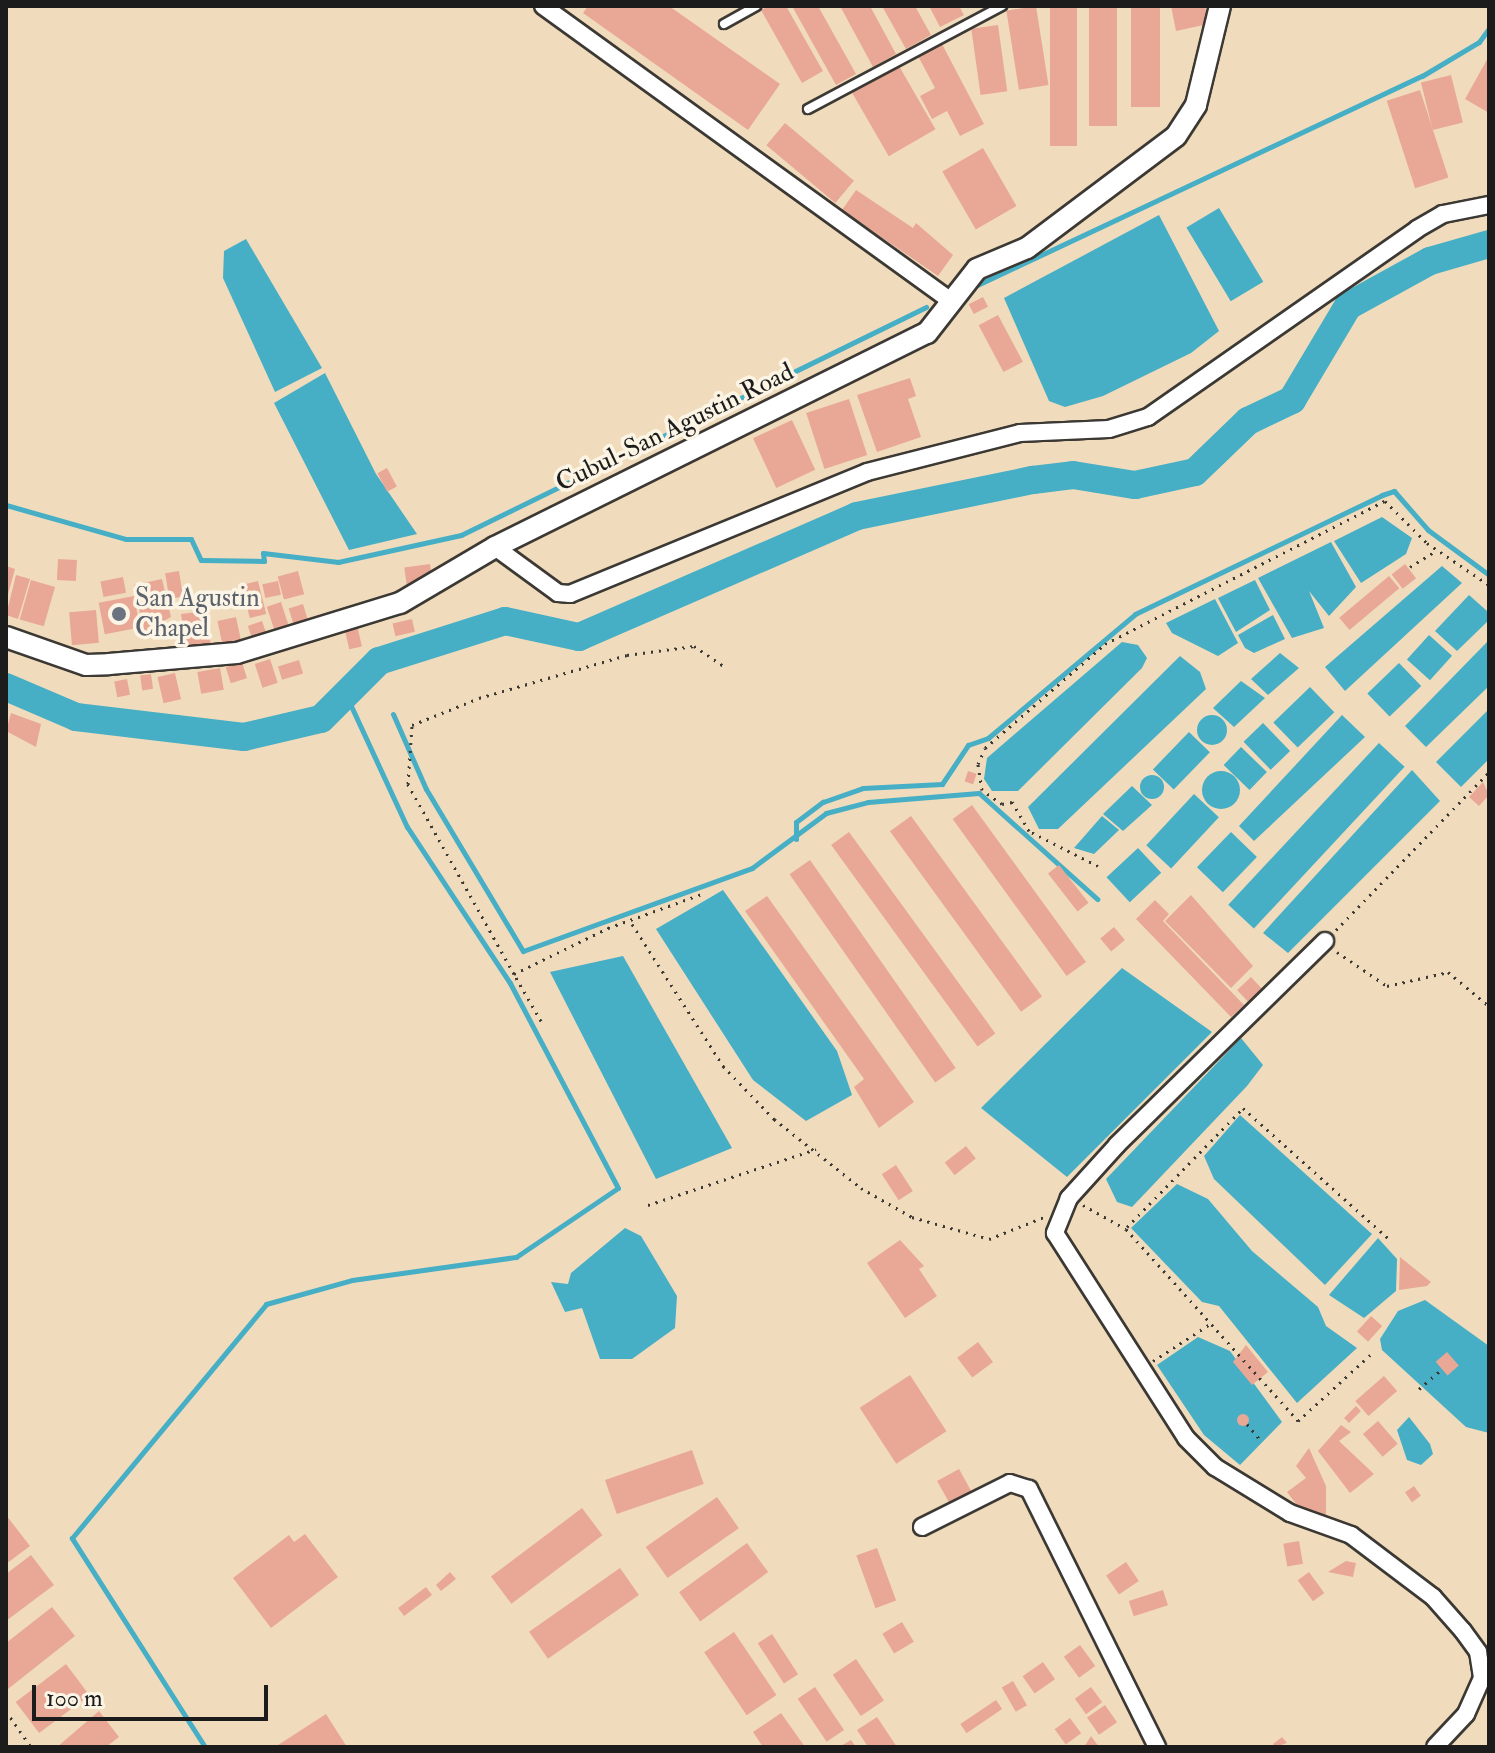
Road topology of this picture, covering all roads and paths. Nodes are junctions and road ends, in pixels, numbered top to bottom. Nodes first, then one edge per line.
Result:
1 (543, 6) edge
2 (756, 6) edge
3 (1002, 6) edge
4 (1220, 6) edge
5 (724, 24) dead end
6 (808, 109) dead end
7 (1489, 205) edge
8 (951, 301) junction
9 (495, 547) junction
10 (1437, 550) junction
11 (1410, 567) dead end
12 (1489, 585) edge
13 (6, 637) edge
14 (725, 667) dead end
15 (1489, 772) edge
16 (1098, 866) dead end
17 (702, 894) dead end
18 (632, 924) junction
19 (1325, 941) dead end
20 (514, 974) junction
21 (1489, 1006) edge
22 (541, 1021) dead end
23 (816, 1149) junction
24 (1069, 1198) junction
25 (648, 1205) dead end
26 (1056, 1217) junction
27 (1126, 1229) junction
28 (1389, 1239) dead end
29 (1210, 1324) junction
30 (1370, 1355) dead end
31 (1144, 1367) junction
32 (1442, 1369) dead end
33 (1419, 1389) dead end
34 (1247, 1424) dead end
35 (1262, 1442) dead end
36 (922, 1527) dead end
37 (6, 1711) edge
38 (31, 1747) edge
39 (1157, 1747) edge
40 (1435, 1747) edge

1 - 8 street
2 - 5 lane
3 - 6 lane
4 - 8 street, Cubul-San Agustin Road
7 - 9 street
8 - 9 street, Cubul-San Agustin Road
9 - 13 street, Cubul-San Agustin Road
10 - 11 path
10 - 12 path
10 - 16 path
14 - 20 path
15 - 21 path
17 - 18 path
18 - 20 path
18 - 23 path
19 - 24 street
20 - 22 path
23 - 25 path
23 - 26 path
24 - 26 street
24 - 27 path
26 - 31 street
27 - 28 path
27 - 29 path
29 - 30 path
29 - 31 path
31 - 40 street
32 - 33 path
34 - 35 path
36 - 39 street
37 - 38 path

